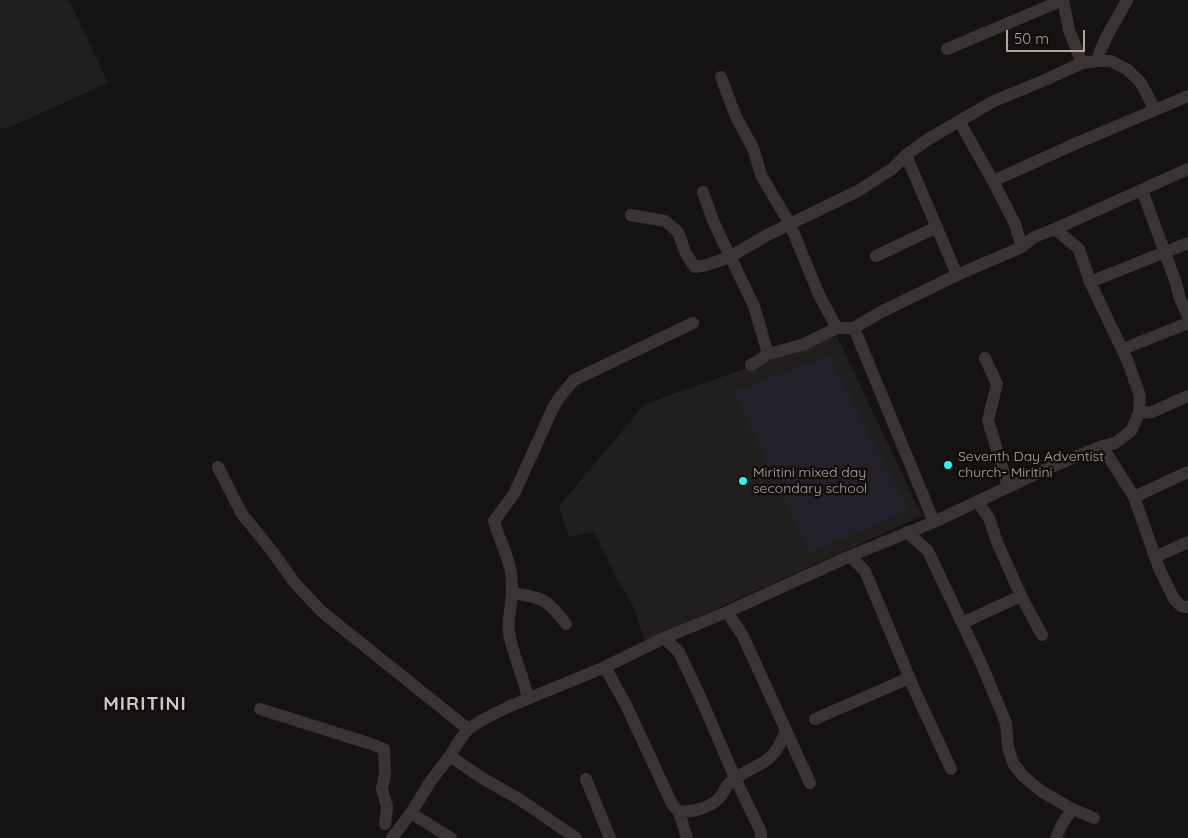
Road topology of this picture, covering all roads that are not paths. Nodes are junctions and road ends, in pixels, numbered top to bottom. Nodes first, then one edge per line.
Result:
1 (1063, 0) edge
2 (1128, 0) edge
3 (947, 48) dead end
4 (1097, 61) junction
5 (1082, 63) junction
6 (721, 77) dead end
7 (1188, 96) edge
8 (1155, 110) junction
9 (959, 121) junction
10 (906, 155) junction
11 (1188, 169) edge
12 (993, 181) junction
13 (1142, 190) junction
14 (703, 192) dead end
15 (631, 215) dead end
16 (790, 224) junction
17 (937, 226) junction
18 (1055, 229) junction
19 (1188, 243) edge
20 (1022, 247) junction
21 (1165, 252) junction
22 (876, 256) dead end
23 (730, 257) junction
24 (957, 275) junction
25 (1090, 282) junction
26 (1188, 316) edge
27 (693, 323) dead end
28 (1188, 323) edge
29 (838, 328) junction
30 (854, 328) junction
31 (1123, 349) junction
32 (768, 354) junction
33 (985, 358) dead end
34 (751, 365) dead end
35 (1188, 396) edge
36 (1139, 413) junction
37 (1102, 446) junction
38 (218, 467) dead end
39 (1188, 472) edge
40 (1008, 487) junction
41 (1134, 497) junction
42 (977, 501) junction
43 (934, 522) junction
44 (907, 532) junction
45 (1188, 542) edge
46 (850, 556) junction
47 (1155, 557) junction
48 (512, 593) junction
49 (1021, 596) junction
50 (1188, 607) edge
51 (727, 612) junction
52 (962, 623) junction
53 (566, 624) dead end
54 (1042, 635) dead end
55 (664, 638) junction
56 (605, 667) junction
57 (909, 678) junction
58 (528, 699) junction
59 (260, 709) dead end
60 (815, 719) dead end
61 (468, 729) junction
62 (786, 730) junction
63 (450, 756) junction
64 (951, 769) dead end
65 (735, 778) junction
66 (586, 779) dead end
67 (810, 783) dead end
68 (1072, 809) junction
69 (679, 812) junction
70 (411, 813) junction
71 (1094, 818) dead end
72 (385, 824) dead end
73 (392, 838) edge
74 (451, 838) edge
75 (576, 838) edge
76 (610, 838) edge
77 (687, 838) edge
78 (761, 838) edge
79 (1056, 838) edge

1 - 3 street
1 - 5 street
2 - 4 street
4 - 5 street
4 - 8 street
5 - 9 street
6 - 16 street
7 - 8 street
8 - 12 street
9 - 10 street
9 - 12 street
10 - 16 street
10 - 17 street
11 - 13 street
12 - 20 street
13 - 18 street
13 - 21 street
14 - 23 street
15 - 23 street
16 - 23 street
16 - 29 street
17 - 22 street
17 - 24 street
18 - 20 street
18 - 25 street
19 - 21 street
20 - 24 street
21 - 25 street
21 - 26 street
23 - 32 street
24 - 30 street
25 - 31 street
27 - 48 street
28 - 31 street
29 - 30 street
29 - 32 street
30 - 43 street
31 - 36 street
32 - 34 street
33 - 40 street
35 - 36 street
36 - 37 street
37 - 40 street
37 - 41 street
38 - 61 street
39 - 41 street
40 - 42 street
41 - 47 street
42 - 43 street
42 - 49 street
43 - 44 street
44 - 46 street
44 - 52 street
45 - 47 street
46 - 51 street
46 - 57 street
47 - 50 street
48 - 53 street
48 - 58 street
49 - 52 street
49 - 54 street
51 - 55 street
51 - 62 street
52 - 68 street
55 - 56 street
55 - 65 street
56 - 58 street
56 - 69 street
57 - 60 street
57 - 64 street
58 - 61 street
59 - 72 street
61 - 63 street
62 - 65 street
62 - 67 street
63 - 70 street
63 - 75 street
65 - 69 street
65 - 78 street
66 - 76 street
68 - 71 street
68 - 79 street
69 - 77 street
70 - 73 street
70 - 74 street

